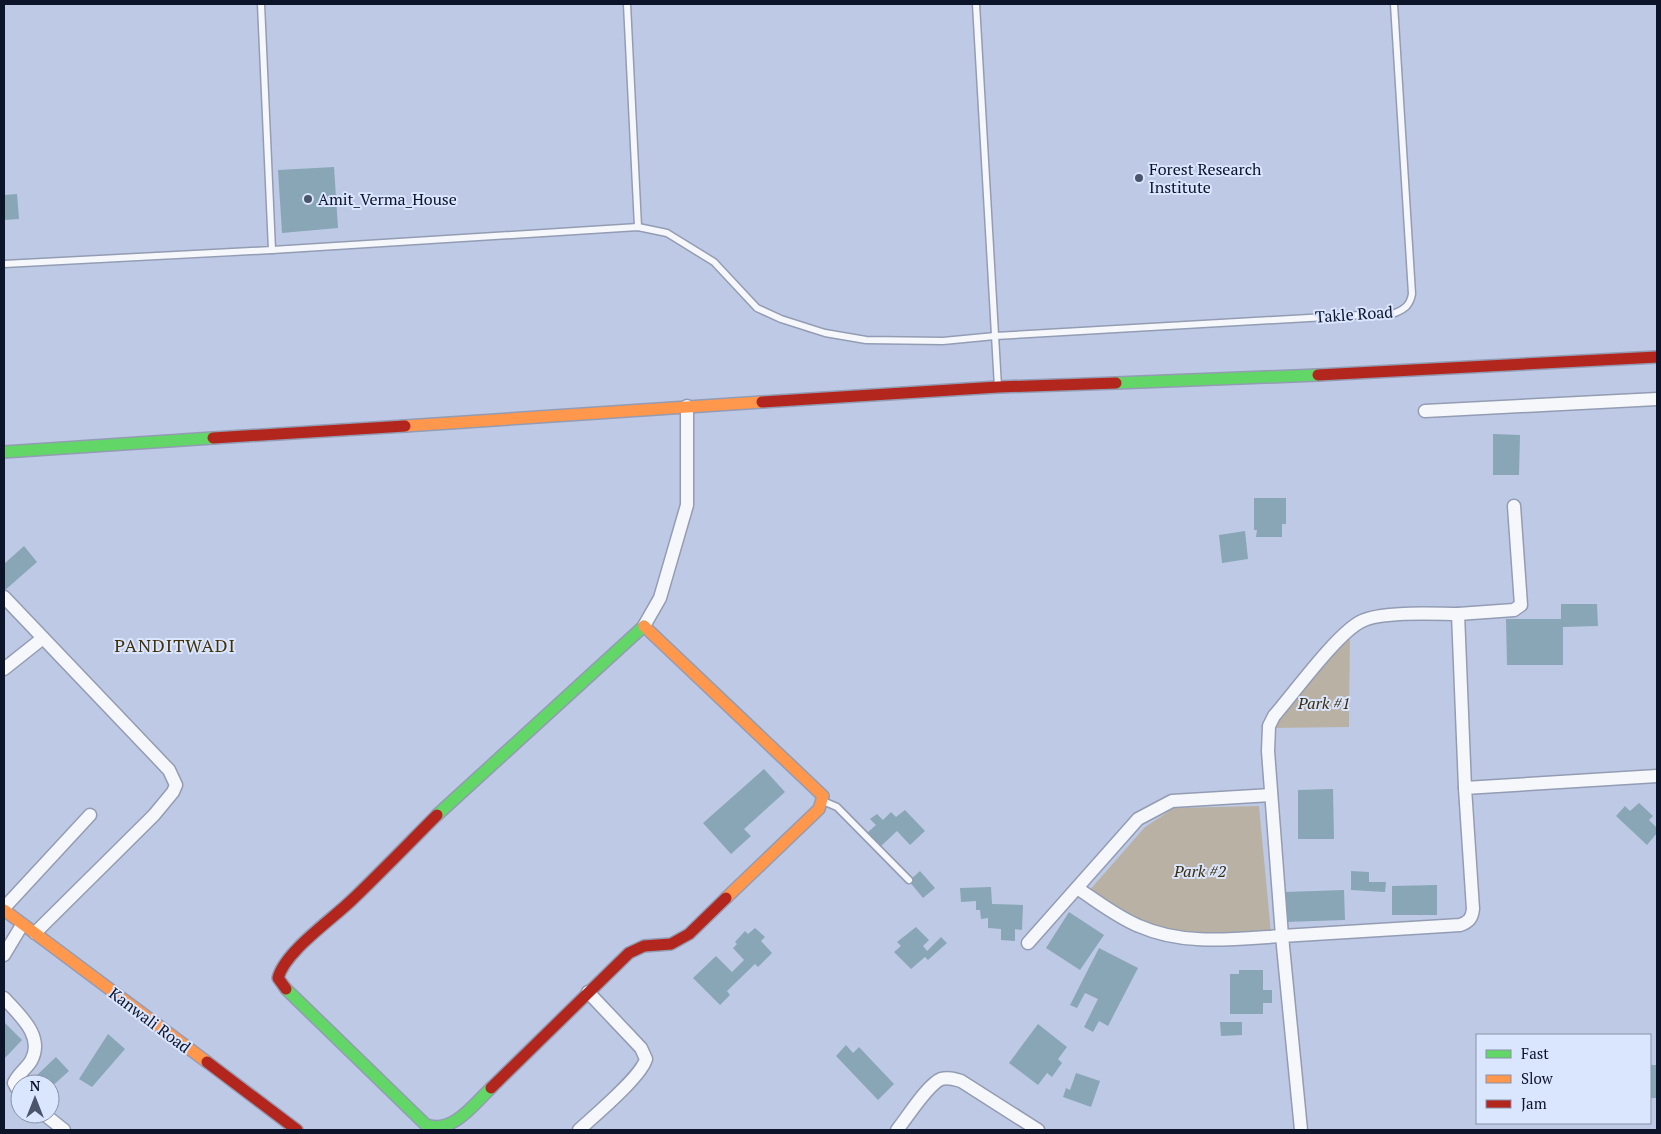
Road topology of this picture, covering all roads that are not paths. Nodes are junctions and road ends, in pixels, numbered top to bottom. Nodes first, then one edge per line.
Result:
1 (260, 4) edge
2 (626, 4) edge
3 (976, 4) edge
4 (1394, 4) edge
5 (638, 227) junction
6 (272, 250) junction
7 (4, 264) edge
8 (995, 336) junction
9 (1657, 357) edge
10 (998, 387) junction
11 (1657, 399) edge
12 (687, 406) junction
13 (1425, 411) dead end
14 (4, 452) edge
15 (1514, 506) dead end
16 (4, 597) edge
17 (1458, 614) junction
18 (644, 626) junction
19 (43, 638) junction
20 (4, 669) edge
21 (1657, 776) edge
22 (1465, 788) junction
23 (1271, 795) junction
24 (822, 800) junction
25 (90, 815) dead end
26 (909, 880) dead end
27 (1077, 888) junction
28 (4, 909) edge
29 (22, 925) junction
30 (35, 933) junction
31 (1282, 936) junction
32 (1028, 943) dead end
33 (4, 955) edge
34 (588, 992) junction
35 (4, 998) edge
36 (22, 1074) edge
37 (457, 1120) junction
38 (297, 1130) edge
39 (466, 1130) edge
40 (580, 1130) edge
41 (897, 1130) edge
42 (1038, 1130) edge
43 (1301, 1130) edge

1 - 6 lane
2 - 5 lane
3 - 8 lane
4 - 8 lane, Takle Road
5 - 6 lane
5 - 8 lane
6 - 7 lane
8 - 10 lane
9 - 10 street
10 - 12 street
11 - 13 street
12 - 14 street
12 - 18 street
15 - 17 street
16 - 19 street
17 - 22 street
17 - 23 street
18 - 24 street
18 - 37 street
19 - 20 street
19 - 30 street
21 - 22 street
22 - 31 street
23 - 27 street
23 - 31 street
24 - 26 lane
24 - 34 street
25 - 28 street
27 - 31 street
27 - 32 street
28 - 29 street, Kanwali Road
29 - 30 street, Kanwali Road
29 - 33 street
30 - 38 street, Kanwali Road
31 - 43 street
34 - 37 street
34 - 40 street
35 - 36 street
37 - 39 street
41 - 42 street

